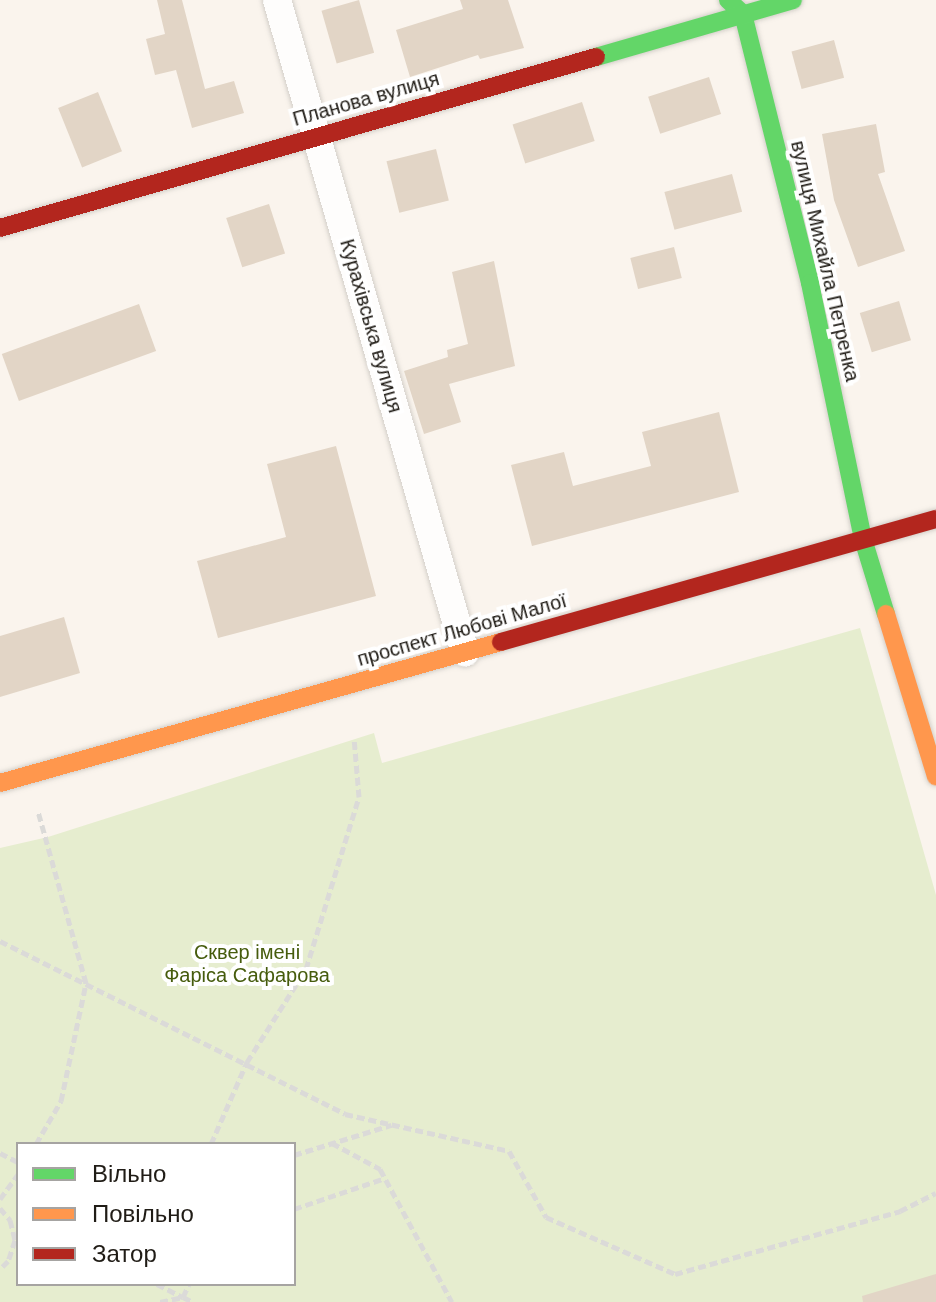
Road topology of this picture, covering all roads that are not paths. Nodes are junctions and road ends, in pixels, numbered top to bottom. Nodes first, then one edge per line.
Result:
1 (277, 0) edge
2 (728, 0) edge
3 (793, 0) edge
4 (743, 14) junction
5 (316, 136) junction
6 (0, 228) edge
7 (936, 519) edge
8 (863, 539) junction
9 (465, 652) junction
10 (936, 777) edge
11 (0, 783) edge

1 - 5 street, Курахівська вулиця
2 - 4 street
3 - 4 street, Планова вулиця
4 - 5 street, Планова вулиця
4 - 8 street, вулиця Михайла Петренка
5 - 6 street, Планова вулиця
5 - 9 street, Курахівська вулиця
7 - 8 street, проспект Любові Малої
8 - 9 street, проспект Любові Малої
8 - 10 street, вулиця Михайла Петренка
9 - 11 street, проспект Любові Малої

